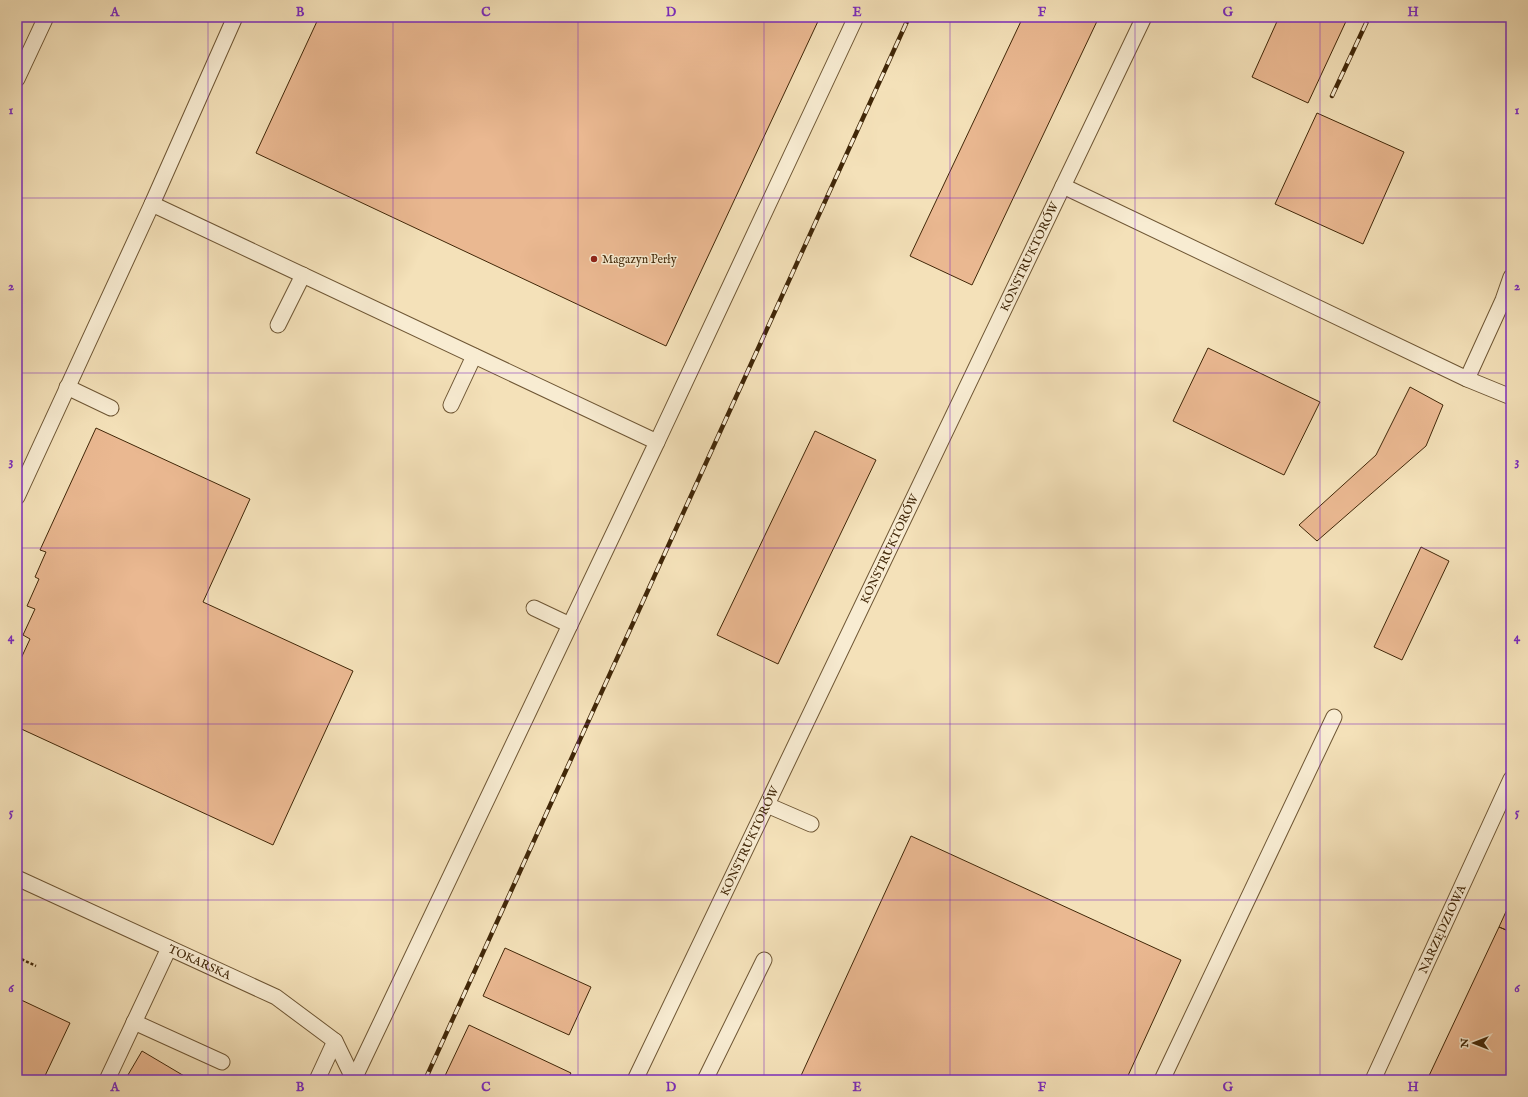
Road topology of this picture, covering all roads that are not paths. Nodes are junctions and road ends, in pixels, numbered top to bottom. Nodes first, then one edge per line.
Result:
1 (46, 17) edge
2 (235, 17) edge
3 (856, 17) edge
4 (1144, 17) edge
5 (17, 79) edge
6 (1063, 186) junction
7 (152, 204) junction
8 (303, 275) junction
9 (1511, 277) edge
10 (278, 325) dead end
11 (474, 356) junction
12 (1467, 379) junction
13 (67, 387) junction
14 (1511, 397) edge
15 (451, 405) dead end
16 (111, 408) dead end
17 (657, 442) junction
18 (17, 497) edge
19 (534, 608) dead end
20 (570, 625) junction
21 (1334, 717) dead end
22 (1511, 779) edge
23 (767, 805) junction
24 (811, 824) dead end
25 (17, 878) edge
26 (169, 948) junction
27 (764, 960) dead end
28 (134, 1022) junction
29 (335, 1041) junction
30 (222, 1062) dead end
31 (107, 1080) edge
32 (317, 1080) edge
33 (354, 1080) edge
34 (635, 1080) edge
35 (705, 1080) edge
36 (1162, 1080) edge
37 (1373, 1080) edge

1 - 5 lane
2 - 7 lane
3 - 17 lane
4 - 6 lane, KONSTRUKTORÓW
6 - 12 lane
6 - 23 lane, KONSTRUKTORÓW
7 - 8 lane
7 - 13 lane
8 - 10 lane
8 - 11 lane
9 - 12 lane
11 - 15 lane
11 - 17 lane
12 - 14 lane
13 - 16 lane
13 - 18 lane
17 - 20 lane
19 - 20 lane
20 - 33 lane
21 - 36 lane
22 - 37 lane, NARZĘDZIOWA
23 - 24 lane
23 - 34 lane, KONSTRUKTORÓW
25 - 26 lane, TOKARSKA
26 - 28 lane
26 - 29 lane, TOKARSKA
27 - 35 lane
28 - 30 lane
28 - 31 lane
29 - 32 lane
29 - 33 lane, TOKARSKA

